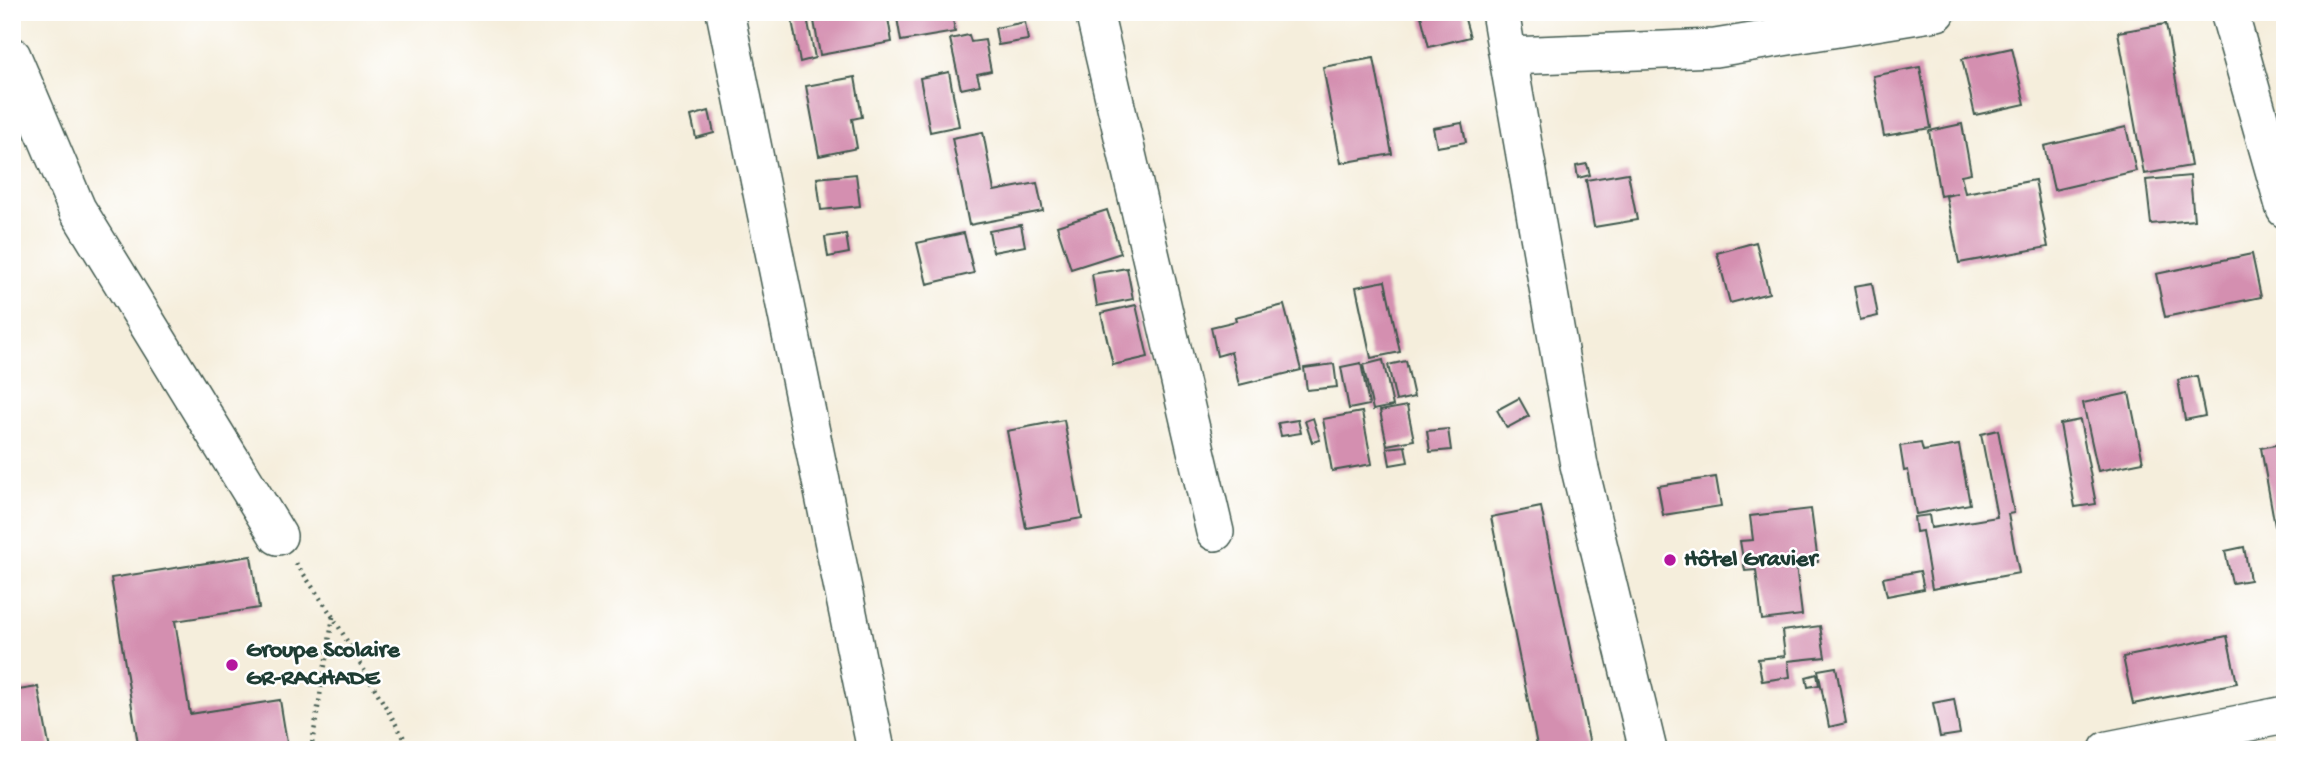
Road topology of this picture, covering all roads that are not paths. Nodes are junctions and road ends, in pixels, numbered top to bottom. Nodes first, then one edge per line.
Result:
1 (726, 12) edge
2 (1094, 12) edge
3 (1500, 12) edge
4 (1937, 12) edge
5 (2229, 12) edge
6 (12, 56) edge
7 (1508, 56) junction
8 (2285, 209) edge
9 (1215, 532) dead end
10 (278, 536) road end
11 (2285, 715) edge
12 (876, 750) edge
13 (1648, 750) edge
14 (2109, 750) edge

1 - 12 street
2 - 9 street
3 - 7 street
4 - 7 street
5 - 8 street
6 - 10 street
7 - 13 street
11 - 14 street

